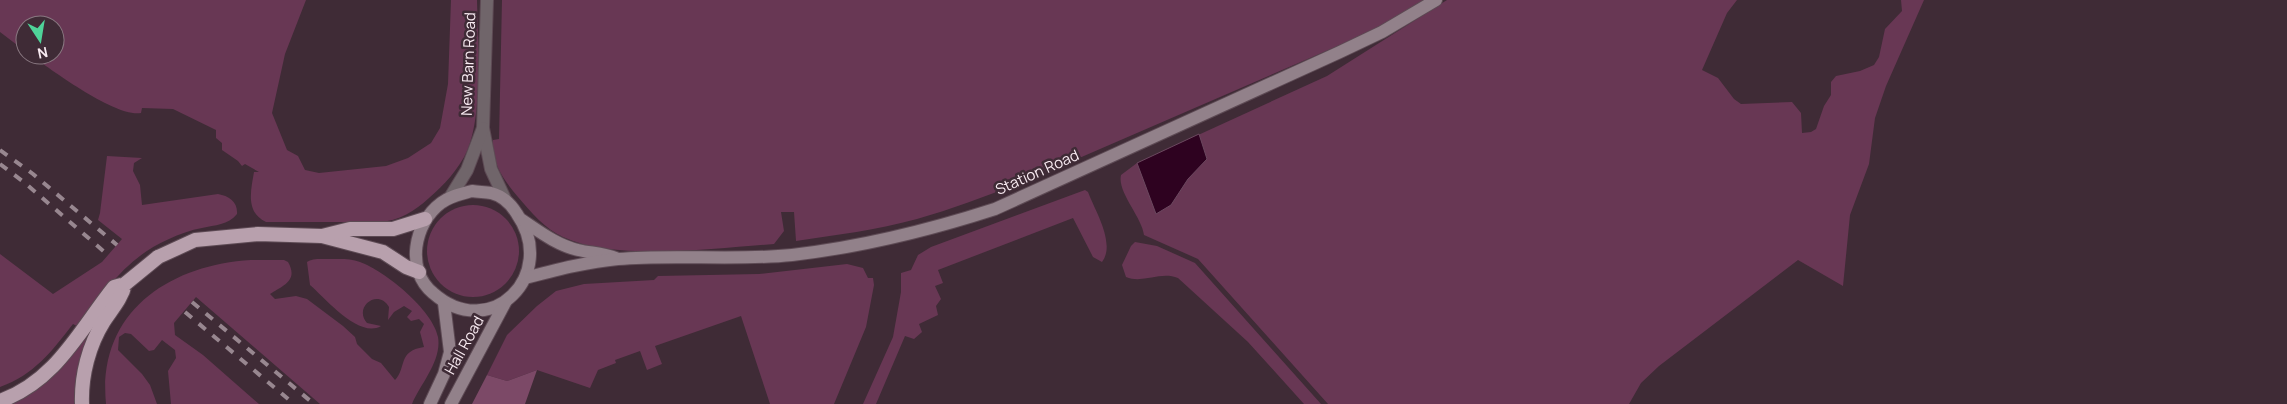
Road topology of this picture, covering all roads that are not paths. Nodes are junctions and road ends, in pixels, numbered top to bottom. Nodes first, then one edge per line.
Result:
1 (487, 0) edge
2 (1436, 0) edge
3 (482, 128) junction
4 (451, 196) junction
5 (505, 199) junction
6 (425, 220) junction
7 (522, 220) junction
8 (322, 236) junction
9 (619, 259) junction
10 (419, 272) junction
11 (525, 278) junction
12 (125, 284) junction
13 (506, 301) junction
14 (444, 303) junction
15 (0, 401) edge
16 (82, 404) edge
17 (430, 404) edge
18 (451, 404) edge

1 - 3 street, New Barn Road
2 - 9 main road, Station Road
3 - 4 street, New Barn Road
3 - 5 street, New Barn Road
4 - 5 main road
4 - 6 main road
5 - 7 main road
6 - 8 highway
6 - 10 main road
7 - 9 main road, Station Road
7 - 11 main road
8 - 10 highway
8 - 12 highway, bridge
9 - 11 main road, Station Road
10 - 14 main road
11 - 13 main road
12 - 15 highway
12 - 16 highway
13 - 14 main road
13 - 18 main road, Hall Road
14 - 17 main road, Hall Road

